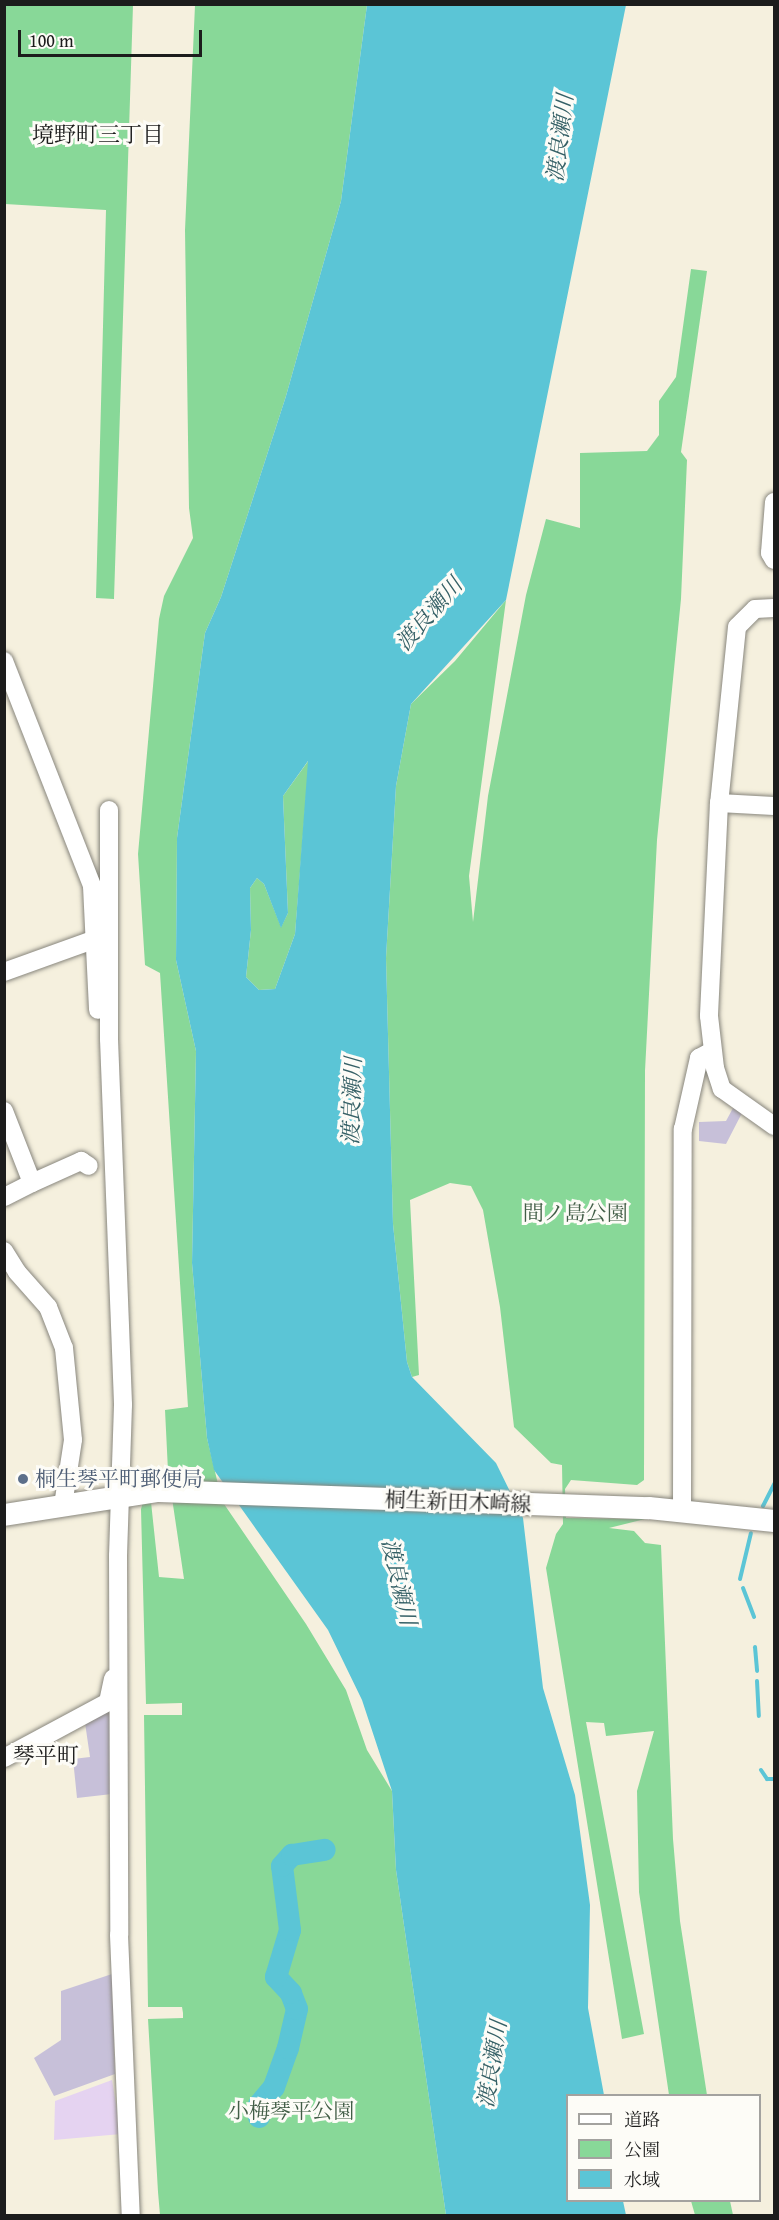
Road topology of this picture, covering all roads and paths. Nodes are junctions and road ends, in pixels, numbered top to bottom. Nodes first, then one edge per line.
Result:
1 (774, 502) edge
2 (774, 560) edge
3 (774, 608) edge
4 (4, 661) edge
5 (719, 803) junction
6 (774, 806) edge
7 (109, 810) dead end
8 (93, 940) junction
9 (4, 972) edge
10 (109, 1039) junction
11 (712, 1051) junction
12 (4, 1111) edge
13 (774, 1126) edge
14 (89, 1166) dead end
15 (32, 1183) junction
16 (4, 1197) edge
17 (4, 1251) edge
18 (134, 1494) junction
19 (63, 1505) junction
20 (682, 1511) junction
21 (4, 1515) edge
22 (774, 1521) edge
23 (120, 1650) junction
24 (4, 1758) edge
25 (130, 2216) edge

1 - 2 street
3 - 5 street
4 - 8 street
5 - 6 street
5 - 11 street
7 - 10 street
8 - 9 street
8 - 10 street
10 - 18 street
11 - 13 street
11 - 20 street
12 - 15 street
14 - 15 street
15 - 16 street
17 - 19 street
18 - 19 main road, 桐生新田木崎線
18 - 20 main road, 桐生新田木崎線
18 - 23 street
19 - 21 main road, 桐生新田木崎線
20 - 22 main road, 桐生新田木崎線
23 - 24 street
23 - 25 street

